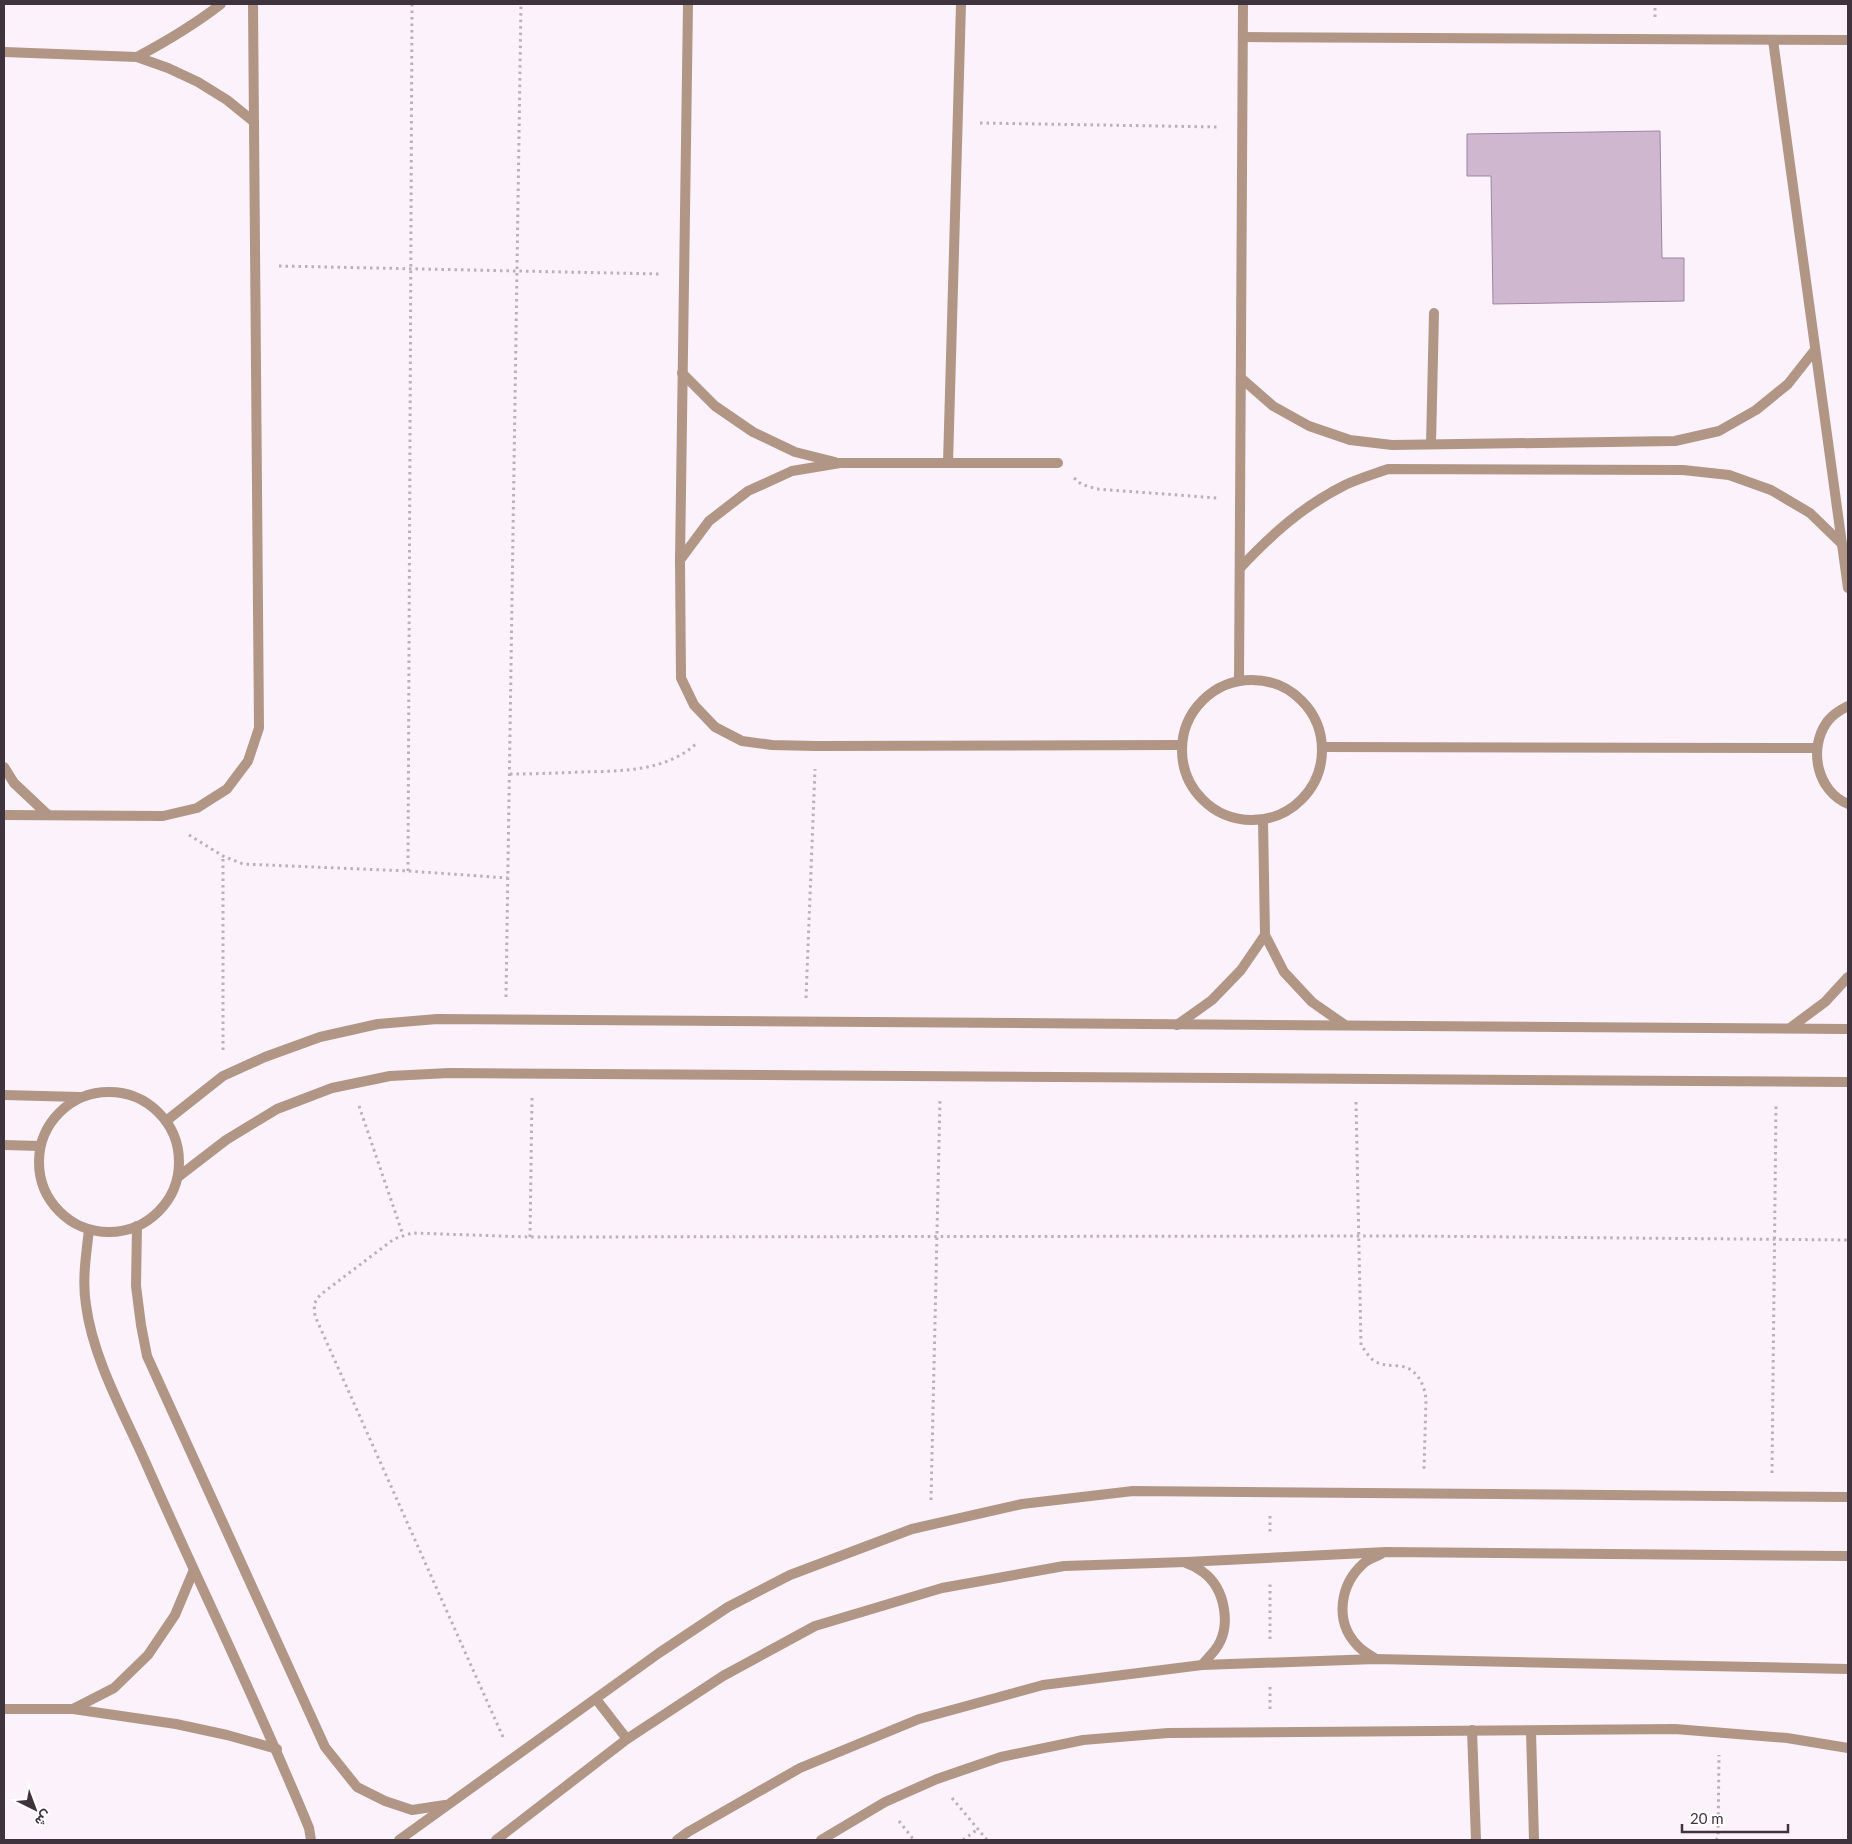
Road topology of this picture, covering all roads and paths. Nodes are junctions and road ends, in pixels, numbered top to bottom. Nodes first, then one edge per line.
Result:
1 (221, 4) edge
2 (253, 4) edge
3 (412, 4) edge
4 (521, 4) edge
5 (688, 4) edge
6 (960, 4) edge
7 (1243, 4) edge
8 (1242, 37) junction
9 (1773, 40) junction
10 (1848, 40) edge
11 (4, 52) edge
12 (137, 56) junction
13 (253, 121) junction
14 (957, 123) junction
15 (1242, 127) junction
16 (255, 265) junction
17 (410, 269) junction
18 (517, 271) junction
19 (684, 274) junction
20 (1434, 313) dead end
21 (1814, 351) junction
22 (682, 373) junction
23 (1241, 378) junction
24 (1431, 444) junction
25 (840, 463) junction
26 (948, 463) junction
27 (1058, 463) joint
28 (1240, 500) junction
29 (1842, 544) junction
30 (680, 560) junction
31 (1240, 568) junction
32 (1848, 588) edge
33 (1239, 681) junction
34 (1848, 706) edge
35 (715, 727) junction
36 (1181, 745) junction
37 (816, 746) junction
38 (1322, 746) junction
39 (1817, 748) junction
40 (4, 767) edge
41 (510, 774) junction
42 (1848, 804) edge
43 (4, 815) edge
44 (48, 815) junction
45 (163, 816) junction
46 (1263, 820) junction
47 (223, 856) junction
48 (408, 871) junction
49 (508, 878) junction
50 (1265, 935) junction
51 (1848, 977) edge
52 (506, 1020) junction
53 (805, 1023) junction
54 (1177, 1025) junction
55 (1345, 1025) junction
56 (1790, 1028) junction
57 (1848, 1029) edge
58 (533, 1073) junction
59 (223, 1076) junction
60 (941, 1076) junction
61 (1355, 1079) junction
62 (1776, 1082) junction
63 (1848, 1082) edge
64 (352, 1084) junction
65 (4, 1095) edge
66 (81, 1097) junction
67 (166, 1121) junction
68 (4, 1145) edge
69 (40, 1146) junction
70 (178, 1177) junction
71 (137, 1226) junction
72 (89, 1230) junction
73 (403, 1235) junction
74 (937, 1236) junction
75 (1359, 1236) junction
76 (530, 1237) junction
77 (1774, 1240) junction
78 (1848, 1240) edge
79 (1270, 1492) junction
80 (1424, 1492) junction
81 (1771, 1495) junction
82 (1848, 1497) edge
83 (930, 1525) junction
84 (1386, 1552) junction
85 (1848, 1556) edge
86 (1270, 1558) junction
87 (1186, 1562) junction
88 (193, 1572) junction
89 (1376, 1659) junction
90 (1270, 1662) junction
91 (1202, 1664) junction
92 (1848, 1669) edge
93 (596, 1699) junction
94 (4, 1708) edge
95 (73, 1709) junction
96 (1472, 1730) junction
97 (1531, 1731) junction
98 (1270, 1732) junction
99 (1719, 1732) junction
100 (627, 1739) junction
101 (1848, 1748) edge
102 (277, 1749) junction
103 (512, 1758) junction
104 (937, 1779) junction
105 (448, 1804) junction
106 (978, 1829) junction
107 (311, 1840) edge
108 (399, 1840) edge
109 (496, 1840) edge
110 (677, 1840) edge
111 (821, 1840) edge
112 (963, 1840) edge
113 (987, 1840) edge
114 (1476, 1840) edge
115 (1534, 1840) edge
116 (1716, 1840) edge

1 - 12 street
2 - 13 street
3 - 17 path
4 - 18 path
5 - 19 street
6 - 14 street
7 - 8 street
8 - 9 street
8 - 15 street
9 - 10 street
9 - 21 street
11 - 12 street
12 - 13 street
13 - 16 street
14 - 15 path
14 - 26 street
15 - 23 street
16 - 17 path
16 - 45 street
17 - 18 path
17 - 48 path
18 - 19 path
18 - 41 path
19 - 22 street
20 - 24 street
21 - 24 street
21 - 29 street
22 - 25 street
22 - 30 street
23 - 24 street
23 - 28 street
25 - 26 street
25 - 30 street
26 - 27 street
27 - 28 path
28 - 31 street
29 - 31 street
29 - 32 street
30 - 35 street
31 - 33 street
33 - 36 street
33 - 38 street
34 - 39 street
35 - 37 street
35 - 41 path
36 - 37 street
36 - 46 street
37 - 53 path
38 - 39 street
38 - 46 street
39 - 42 street
40 - 44 street
41 - 49 path
43 - 44 street
44 - 45 street
45 - 47 path
46 - 50 street
47 - 48 path
47 - 59 path
48 - 49 path
49 - 52 path
50 - 54 street
50 - 55 street
51 - 56 street
52 - 53 street
52 - 59 street
53 - 54 street
54 - 55 street
55 - 56 street
56 - 57 street
58 - 60 street
58 - 64 street
58 - 76 path
59 - 67 street
60 - 61 street
60 - 74 path
61 - 62 street
61 - 75 path
62 - 63 street
62 - 77 path
64 - 70 street
64 - 73 path
65 - 66 street
66 - 67 street
66 - 69 street
67 - 70 street
68 - 69 street
69 - 72 street
70 - 71 street
71 - 72 street
71 - 105 street
72 - 88 street
73 - 76 path
73 - 103 path
74 - 75 path
74 - 76 path
74 - 83 path
75 - 77 path
75 - 80 path
77 - 78 path
77 - 81 path
79 - 80 street
79 - 83 street
79 - 86 path
80 - 81 street
81 - 82 street
83 - 93 street
84 - 85 street
84 - 86 street
84 - 89 street
86 - 87 street
86 - 90 path
87 - 91 street
87 - 100 street
88 - 95 street
88 - 102 street
89 - 90 street
89 - 92 street
90 - 91 street
90 - 98 path
91 - 110 street
93 - 100 street
93 - 103 street
94 - 95 street
95 - 102 street
96 - 97 street
96 - 98 street
96 - 114 street
97 - 99 street
97 - 115 street
98 - 104 street
99 - 101 street
99 - 116 path
100 - 109 street
102 - 107 street
103 - 105 street
104 - 106 path
104 - 111 street
105 - 108 street
106 - 112 path
106 - 113 path

